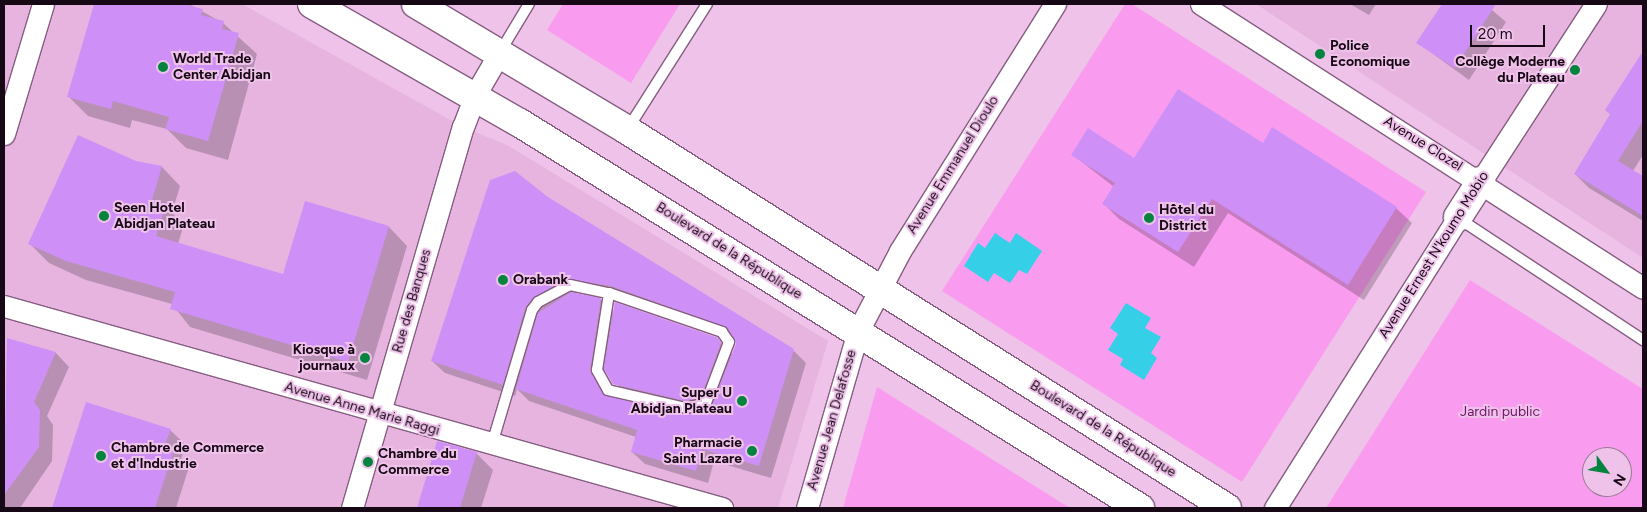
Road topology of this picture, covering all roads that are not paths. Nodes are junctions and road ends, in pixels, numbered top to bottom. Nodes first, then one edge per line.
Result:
1 (43, 4) edge
2 (312, 4) edge
3 (416, 4) edge
4 (529, 4) edge
5 (707, 4) edge
6 (1055, 4) edge
7 (1201, 4) edge
8 (1596, 4) edge
9 (500, 52) junction
10 (475, 95) junction
11 (627, 130) junction
12 (4, 134) edge
13 (1480, 180) junction
14 (1458, 218) junction
15 (1643, 288) edge
16 (880, 290) junction
17 (609, 293) junction
18 (4, 306) edge
19 (858, 331) junction
20 (1643, 340) edge
21 (380, 414) junction
22 (492, 444) junction
23 (352, 508) edge
24 (722, 508) edge
25 (807, 508) edge
26 (1140, 508) edge
27 (1227, 508) edge
28 (1275, 508) edge

1 - 12 street
2 - 10 main road, Boulevard de la République
3 - 9 main road, Boulevard de la République
4 - 9 lane
5 - 11 lane
6 - 16 street, Avenue Emmanuel Dioulo
7 - 13 street, Avenue Clozel
8 - 13 street, Avenue Ernest N'koumo Mobio
9 - 10 street, Rue des Banques
9 - 11 main road, Boulevard de la République
10 - 19 main road, Boulevard de la République
10 - 21 street, Rue des Banques
11 - 16 main road, Boulevard de la République
13 - 14 main road, Avenue Ernest N'koumo Mobio
13 - 15 street, Avenue Clozel
14 - 20 lane
14 - 28 street, Avenue Ernest N'koumo Mobio
16 - 19 street, Avenue Emmanuel Dioulo
16 - 27 main road, Boulevard de la République
17 - 17 lane
17 - 22 lane
18 - 21 street, Avenue Anne Marie Raggi
19 - 25 street, Avenue Jean Delafosse
19 - 26 main road, Boulevard de la République
21 - 22 street, Avenue Anne Marie Raggi
21 - 23 street, Rue des Banques
22 - 24 street, Avenue Anne Marie Raggi

